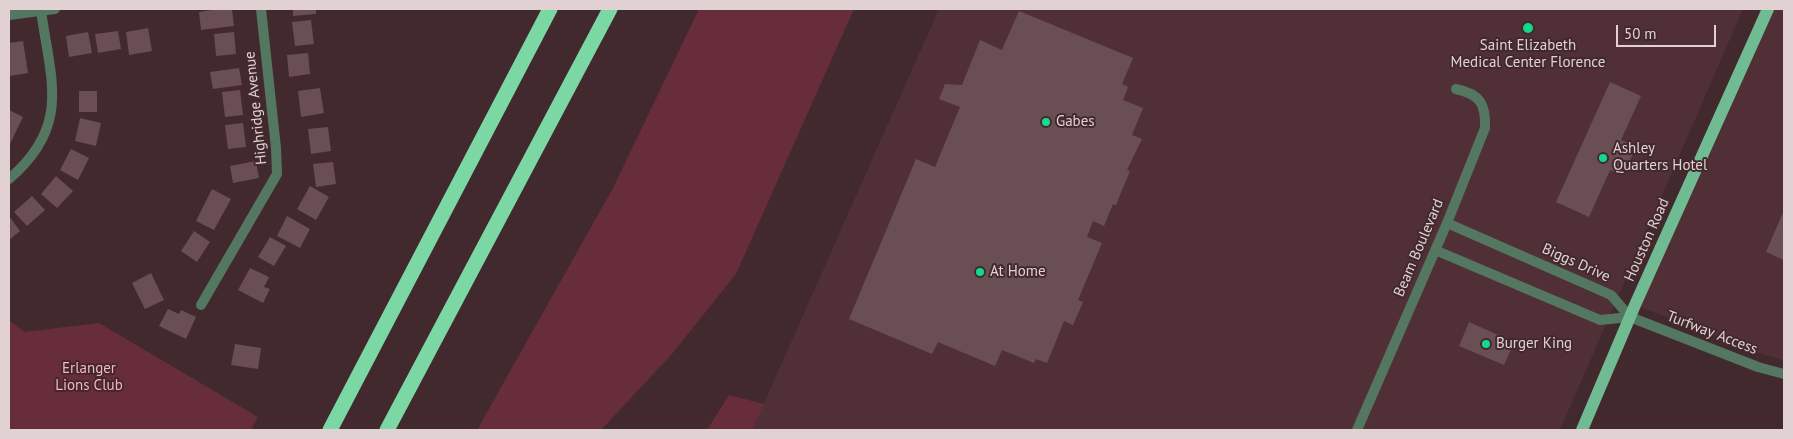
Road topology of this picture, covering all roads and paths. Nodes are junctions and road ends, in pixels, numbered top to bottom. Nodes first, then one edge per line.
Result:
1 (55, 9) edge
2 (261, 9) edge
3 (550, 9) edge
4 (610, 9) edge
5 (1768, 9) edge
6 (41, 11) junction
7 (9, 15) edge
8 (1456, 89) dead end
9 (9, 179) edge
10 (1447, 223) junction
11 (1435, 250) junction
12 (201, 305) dead end
13 (1630, 317) junction
14 (1784, 374) edge
15 (330, 430) edge
16 (387, 430) edge
17 (1357, 430) edge
18 (1582, 430) edge

1 - 6 street
2 - 12 street, Highridge Avenue
3 - 15 highway
4 - 16 highway
5 - 13 main road, Houston Road
6 - 7 street
6 - 9 street
8 - 10 street, Beam Boulevard
10 - 11 street, Beam Boulevard
10 - 13 street, Biggs Drive
11 - 13 street
11 - 17 street, Beam Boulevard
13 - 14 street, Turfway Access
13 - 18 main road, Houston Road

